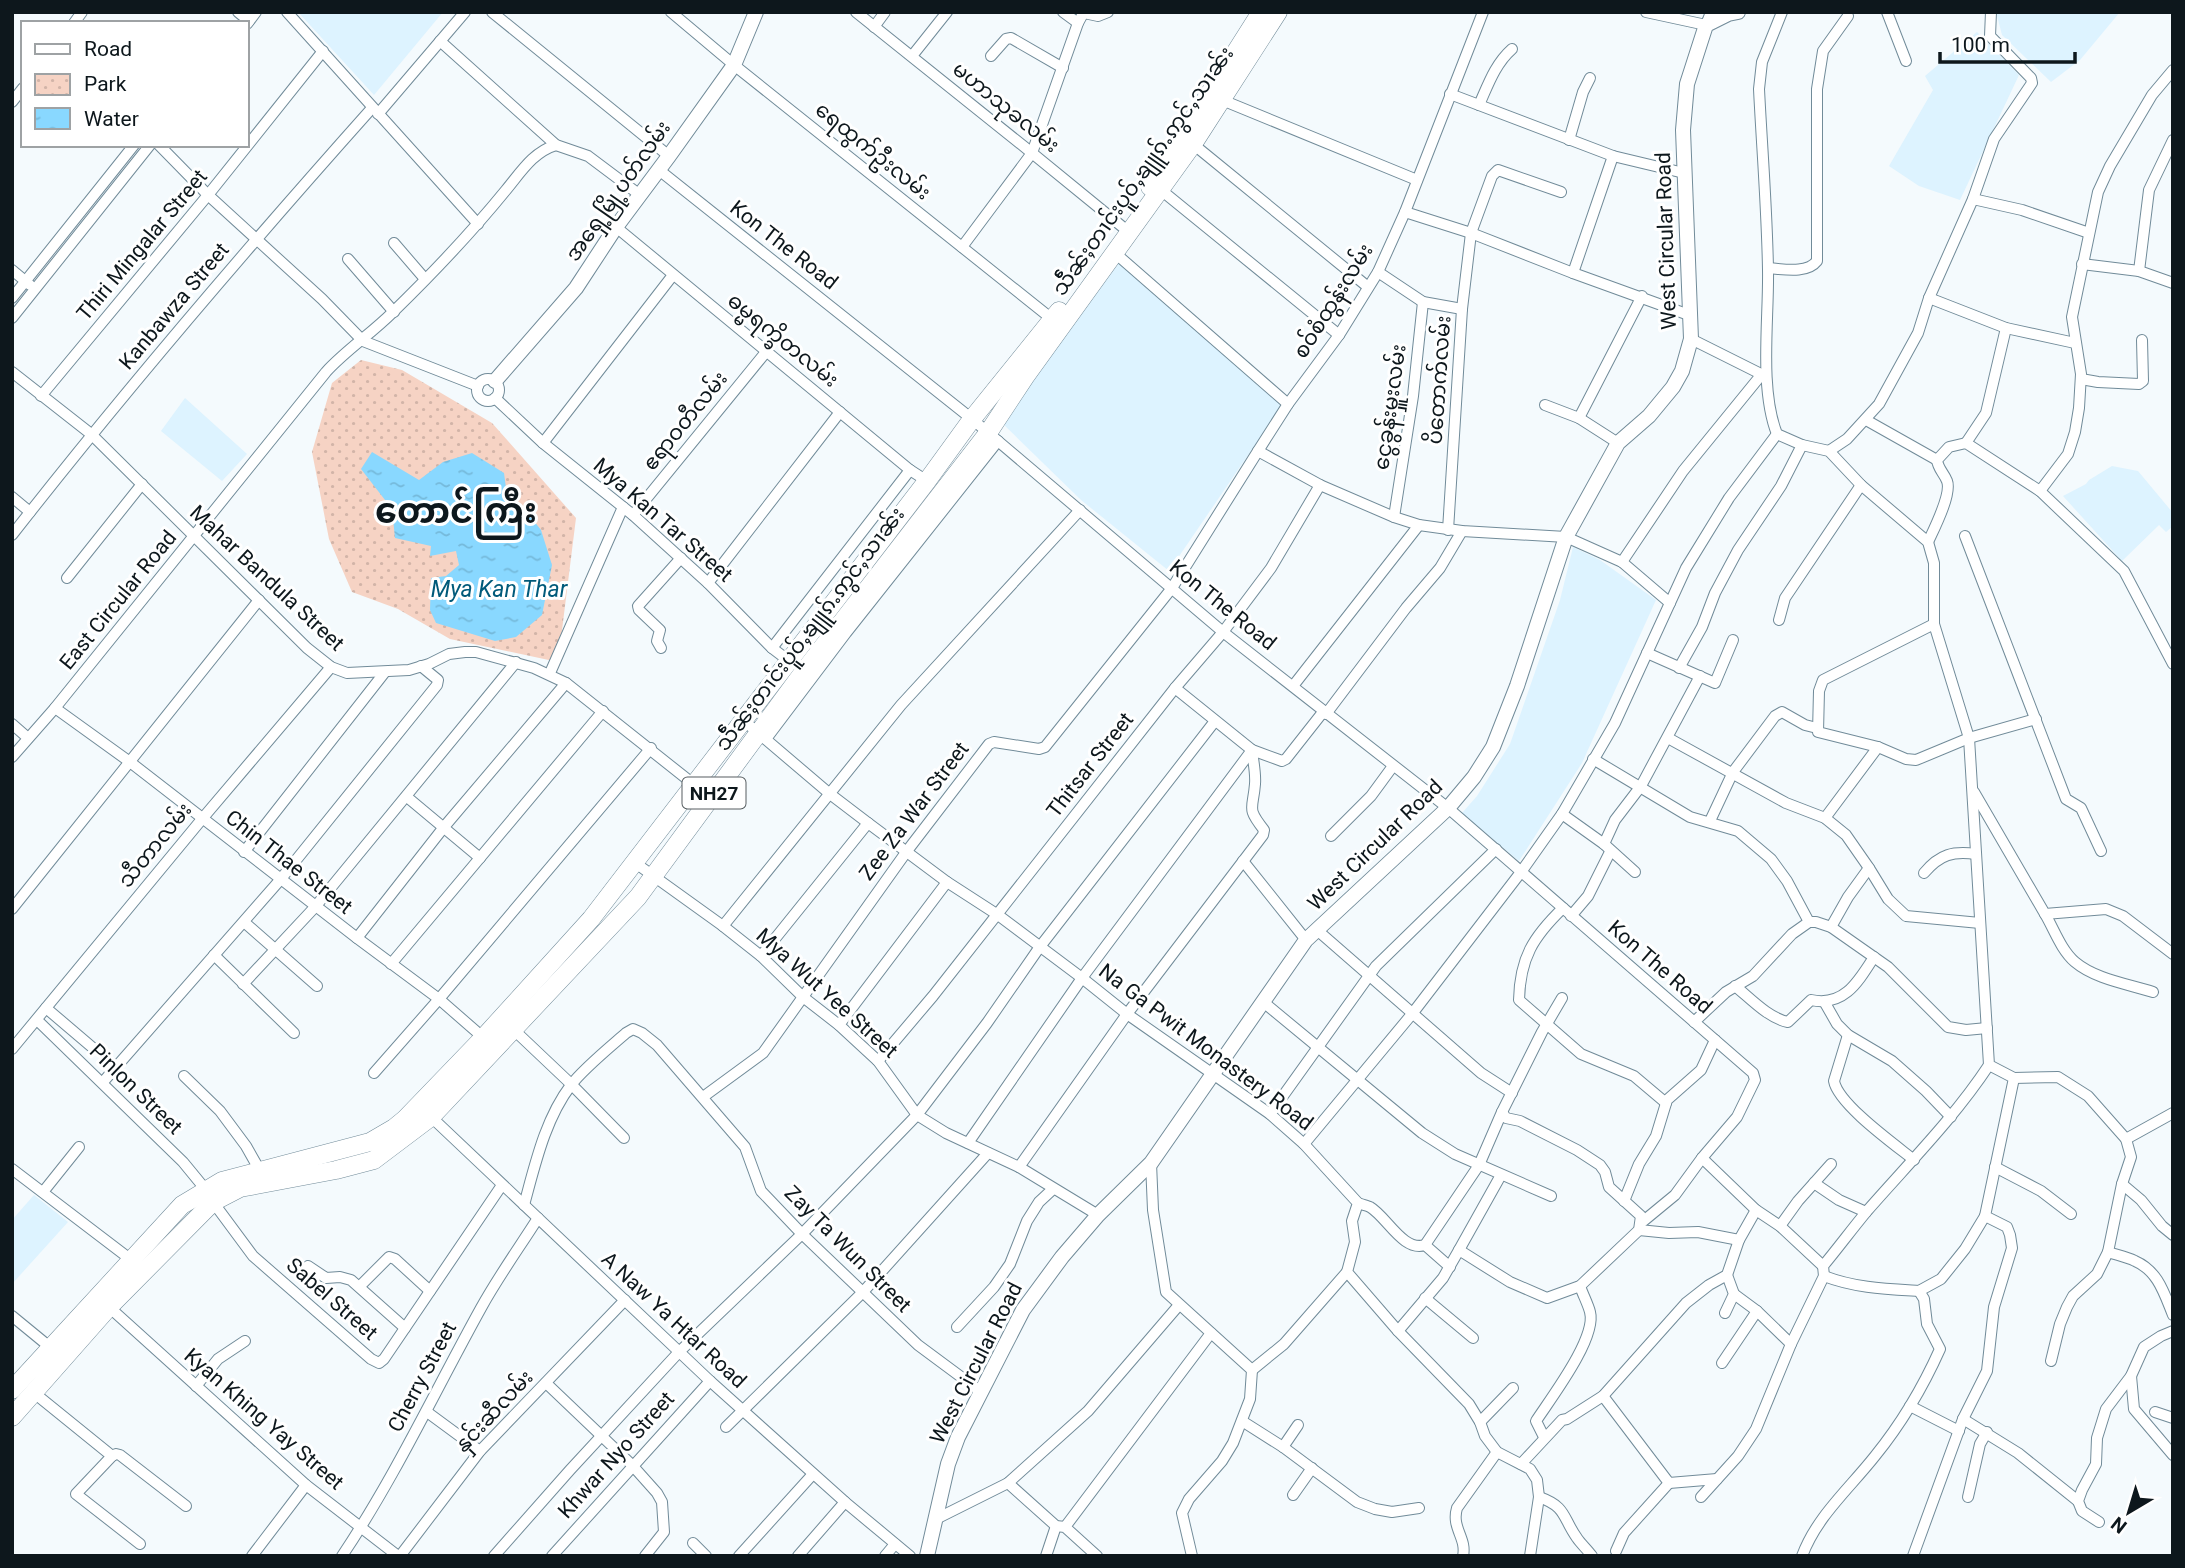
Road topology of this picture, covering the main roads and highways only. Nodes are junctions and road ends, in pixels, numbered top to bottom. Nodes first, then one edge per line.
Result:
1 (1261, 12) edge
2 (1278, 12) edge
3 (1126, 230) junction
4 (490, 1044) junction
5 (425, 1111) junction
6 (209, 1196) junction
7 (137, 1265) junction
8 (12, 1390) edge
9 (12, 1417) edge

1 - 3 highway, သဵႅၼ်ႈတၢင်းပူဝ်ႇၶျူၵ်ႉဢွင်ႇသၢၼ်း / NH27
2 - 3 highway, သဵႅၼ်ႈတၢင်းပူဝ်ႇၶျူၵ်ႉဢွင်ႇသၢၼ်း / NH27
3 - 4 highway, သဵႅၼ်ႈတၢင်းပူဝ်ႇၶျူၵ်ႉဢွင်ႇသၢၼ်း / NH27
3 - 4 highway, သဵႅၼ်ႈတၢင်းပူဝ်ႇၶျူၵ်ႉဢွင်ႇသၢၼ်း / NH27
4 - 5 highway, သဵႅၼ်ႈတၢင်းပူဝ်ႇၶျူၵ်ႉဢွင်ႇသၢၼ်း / NH27
5 - 6 highway, သဵႅၼ်ႈတၢင်းပူဝ်ႇၶျူၵ်ႉဢွင်ႇသၢၼ်း / NH27
5 - 6 highway, သဵႅၼ်ႈတၢင်းပူဝ်ႇၶျူၵ်ႉဢွင်ႇသၢၼ်း / NH27
6 - 7 highway, သဵႅၼ်ႈတၢင်းပူဝ်ႇၶျူၵ်ႉဢွင်ႇသၢၼ်း / NH27
7 - 8 highway, သဵႅၼ်ႈတၢင်းပူဝ်ႇၶျူၵ်ႉဢွင်ႇသၢၼ်း / NH27
7 - 9 highway, သဵႅၼ်ႈတၢင်းပူဝ်ႇၶျူၵ်ႉဢွင်ႇသၢၼ်း / NH27

